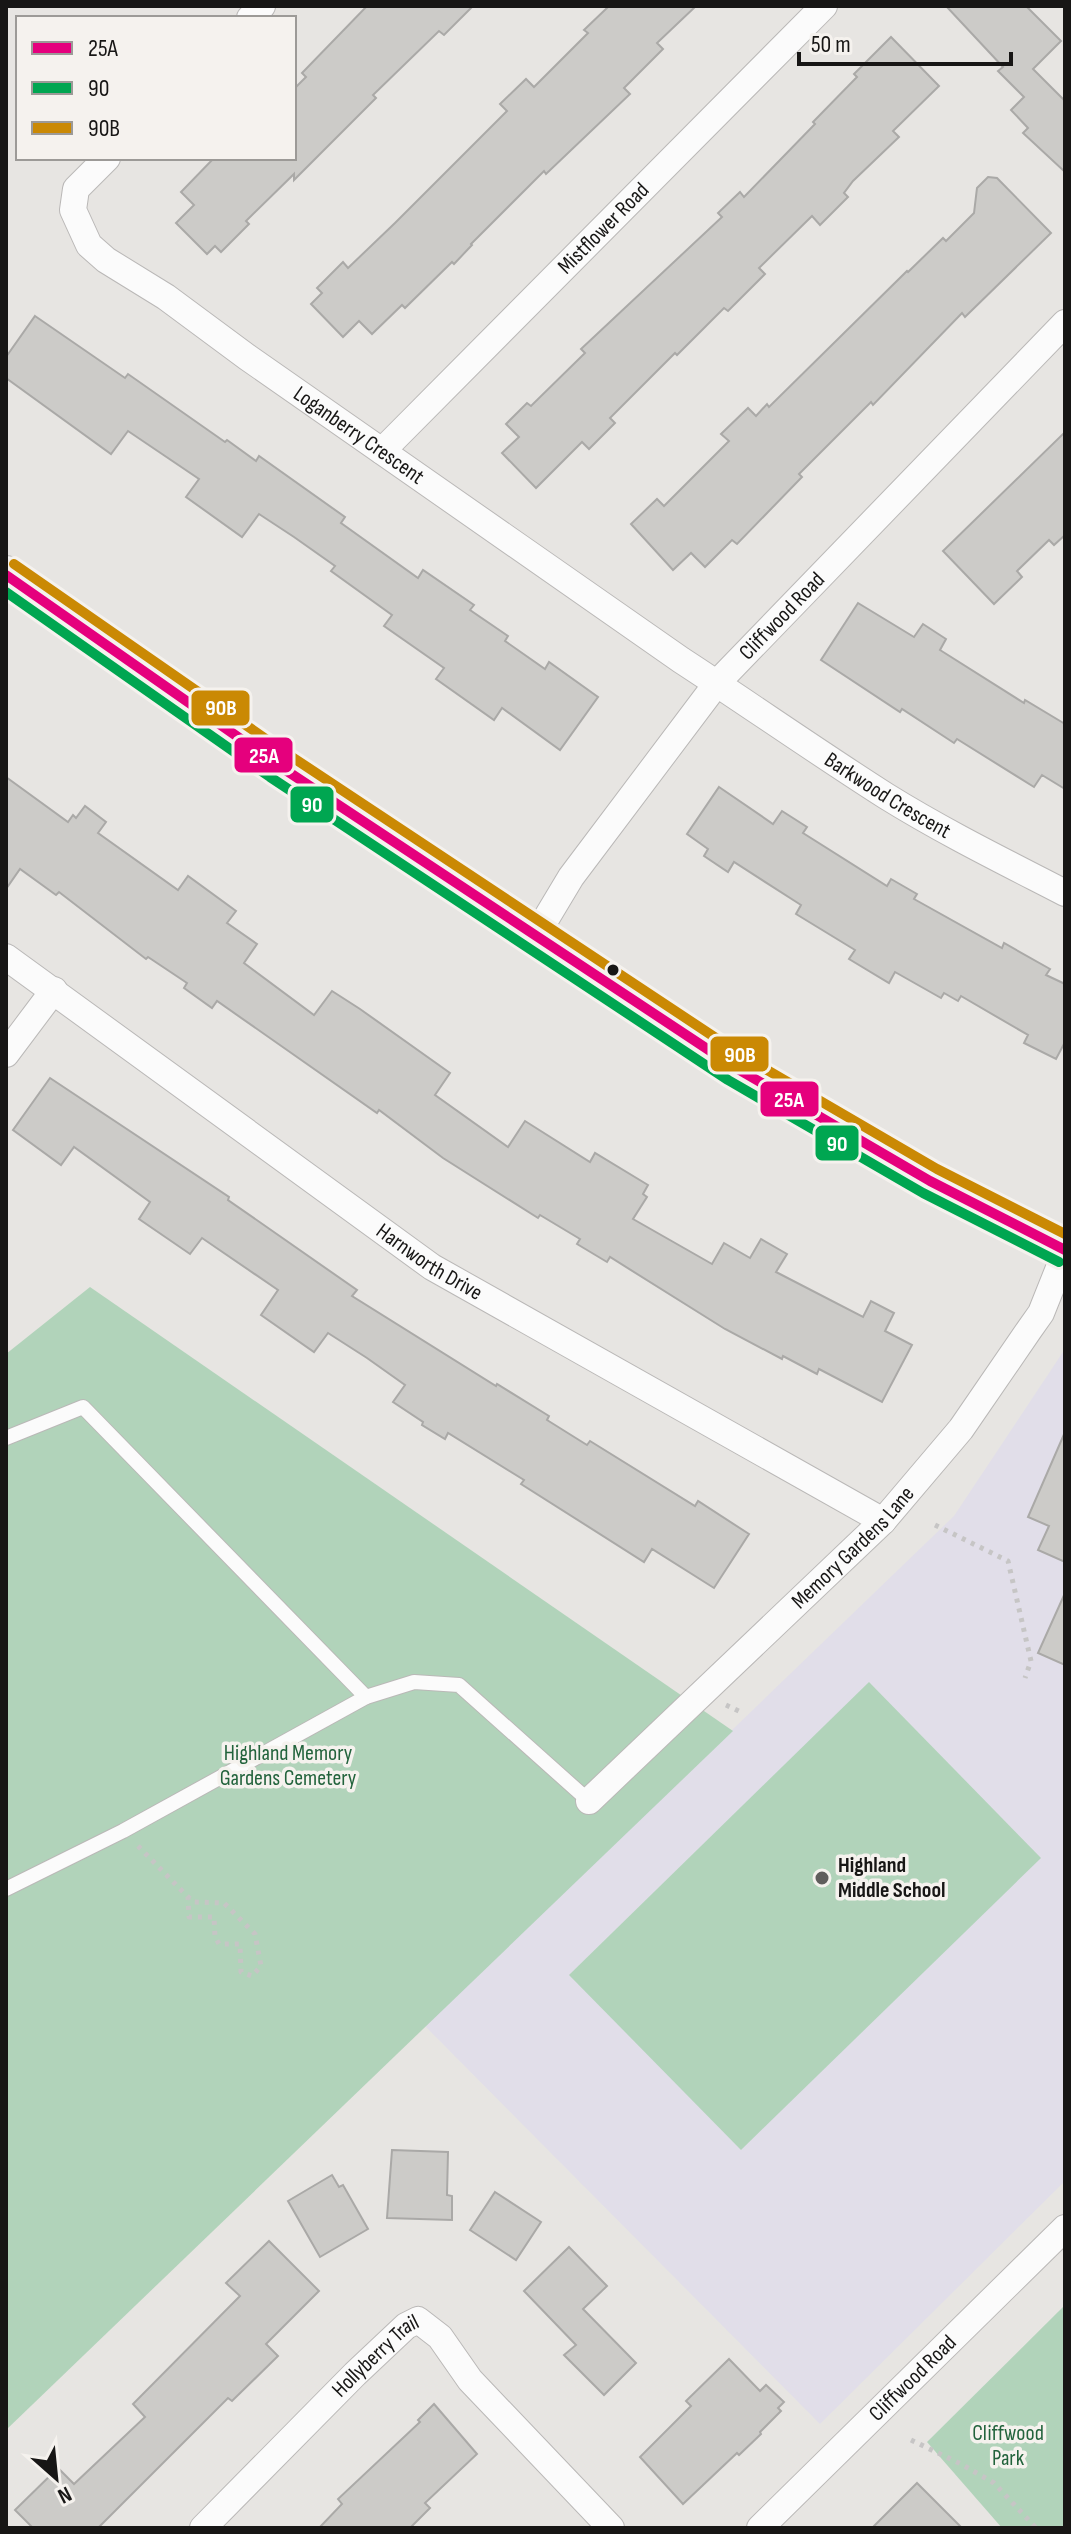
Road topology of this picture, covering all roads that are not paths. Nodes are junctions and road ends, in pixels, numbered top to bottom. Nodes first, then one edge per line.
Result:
1 (824, 6) edge
2 (105, 160) edge
3 (1065, 323) edge
4 (382, 451) junction
5 (6, 575) edge
6 (717, 683) junction
7 (1065, 893) edge
8 (535, 937) junction
9 (6, 957) edge
10 (54, 990) junction
11 (6, 1054) edge
12 (1065, 1251) edge
13 (6, 1438) edge
14 (883, 1521) junction
15 (366, 1697) junction
16 (589, 1801) joint
17 (6, 1889) edge
18 (1065, 2228) edge
19 (203, 2528) edge
20 (611, 2528) edge
21 (760, 2528) edge

1 - 4 street, Mistflower Road
2 - 4 street, Loganberry Crescent
3 - 6 street, Cliffwood Road
4 - 6 street, Loganberry Crescent
5 - 8 main road
6 - 7 street, Barkwood Crescent
6 - 8 street, Cliffwood Road
8 - 12 main road
9 - 10 street, Harnworth Drive
10 - 11 street
10 - 14 street, Harnworth Drive
12 - 14 street, Memory Gardens Lane
13 - 15 lane
14 - 16 street, Memory Gardens Lane
15 - 16 lane
15 - 17 lane
18 - 21 street, Cliffwood Road
19 - 20 street, Hollyberry Trail

